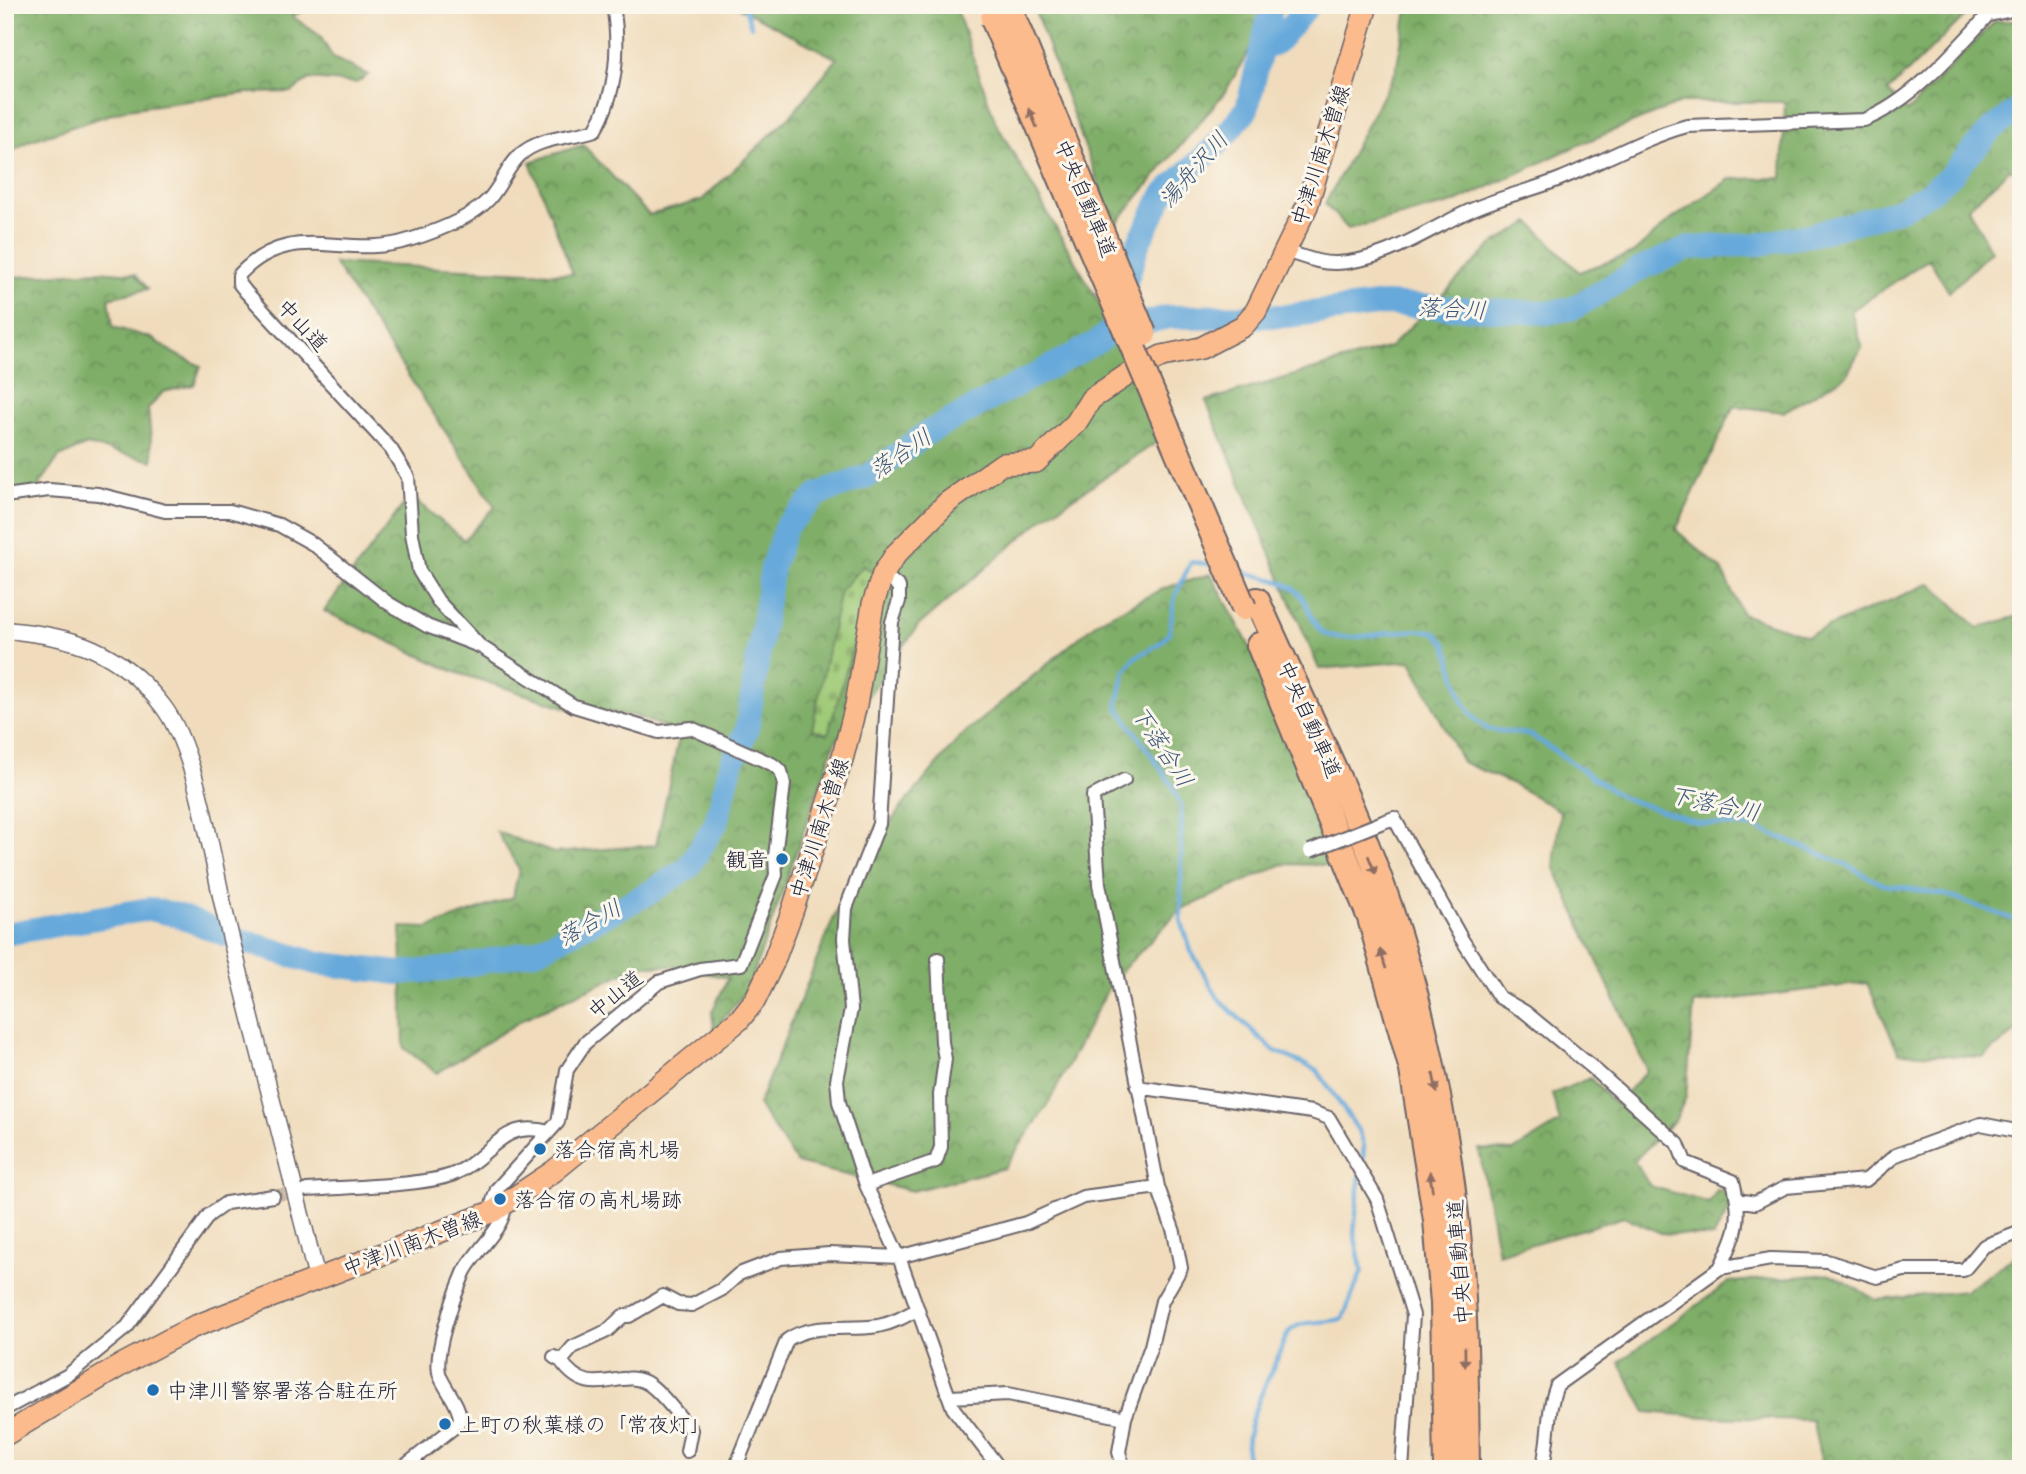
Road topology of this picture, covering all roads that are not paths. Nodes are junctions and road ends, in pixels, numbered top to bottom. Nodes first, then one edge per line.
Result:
1 (613, 5) edge
2 (1367, 5) edge
3 (2021, 8) edge
4 (1000, 10) edge
5 (1993, 10) edge
6 (1285, 251) junction
7 (5, 496) edge
8 (883, 574) junction
9 (1250, 604) junction
10 (5, 630) edge
11 (480, 646) junction
12 (1125, 780) dead end
13 (1310, 851) dead end
14 (938, 958) dead end
15 (1137, 1087) junction
16 (549, 1132) junction
17 (2021, 1132) edge
18 (866, 1185) junction
19 (1158, 1187) junction
20 (307, 1189) tunnel mouth
21 (272, 1196) tunnel mouth
22 (1738, 1200) junction
23 (499, 1208) junction
24 (2021, 1232) edge
25 (899, 1256) junction
26 (1720, 1268) junction
27 (317, 1279) junction
28 (918, 1309) junction
29 (951, 1397) junction
30 (5, 1409) edge
31 (1125, 1419) junction
32 (5, 1435) edge
33 (687, 1451) dead end
34 (401, 1469) edge
35 (735, 1469) edge
36 (1000, 1469) edge
37 (1124, 1469) edge
38 (1402, 1469) edge
39 (1446, 1469) edge
40 (1467, 1469) edge
41 (1542, 1469) edge

1 - 11 street, 中山道
2 - 6 main road, 中津川南木曽線
3 - 5 street
4 - 9 highway, 中央自動車道, bridge
5 - 6 street
6 - 8 main road, 中津川南木曽線
7 - 11 street
8 - 18 street
8 - 23 main road, 中津川南木曽線
39 -> 9 highway, 中央自動車道
9 -> 40 highway, 中央自動車道
10 - 27 street
11 - 16 street, 中山道
12 - 15 street
13 - 22 street, bridge
14 - 18 street
15 - 19 street
15 - 38 street
16 - 20 street
16 - 23 street, 中山道
17 - 22 street
18 - 25 street
19 - 25 street
19 - 31 street
21 - 30 street
22 - 26 street
23 - 27 main road, 中津川南木曽線
23 - 34 street, 中山道
24 - 26 street
25 - 28 street
25 - 33 street
26 - 41 street
27 - 32 main road, 中津川南木曽線
28 - 29 street
28 - 35 street
29 - 31 street
29 - 36 street
31 - 37 street

